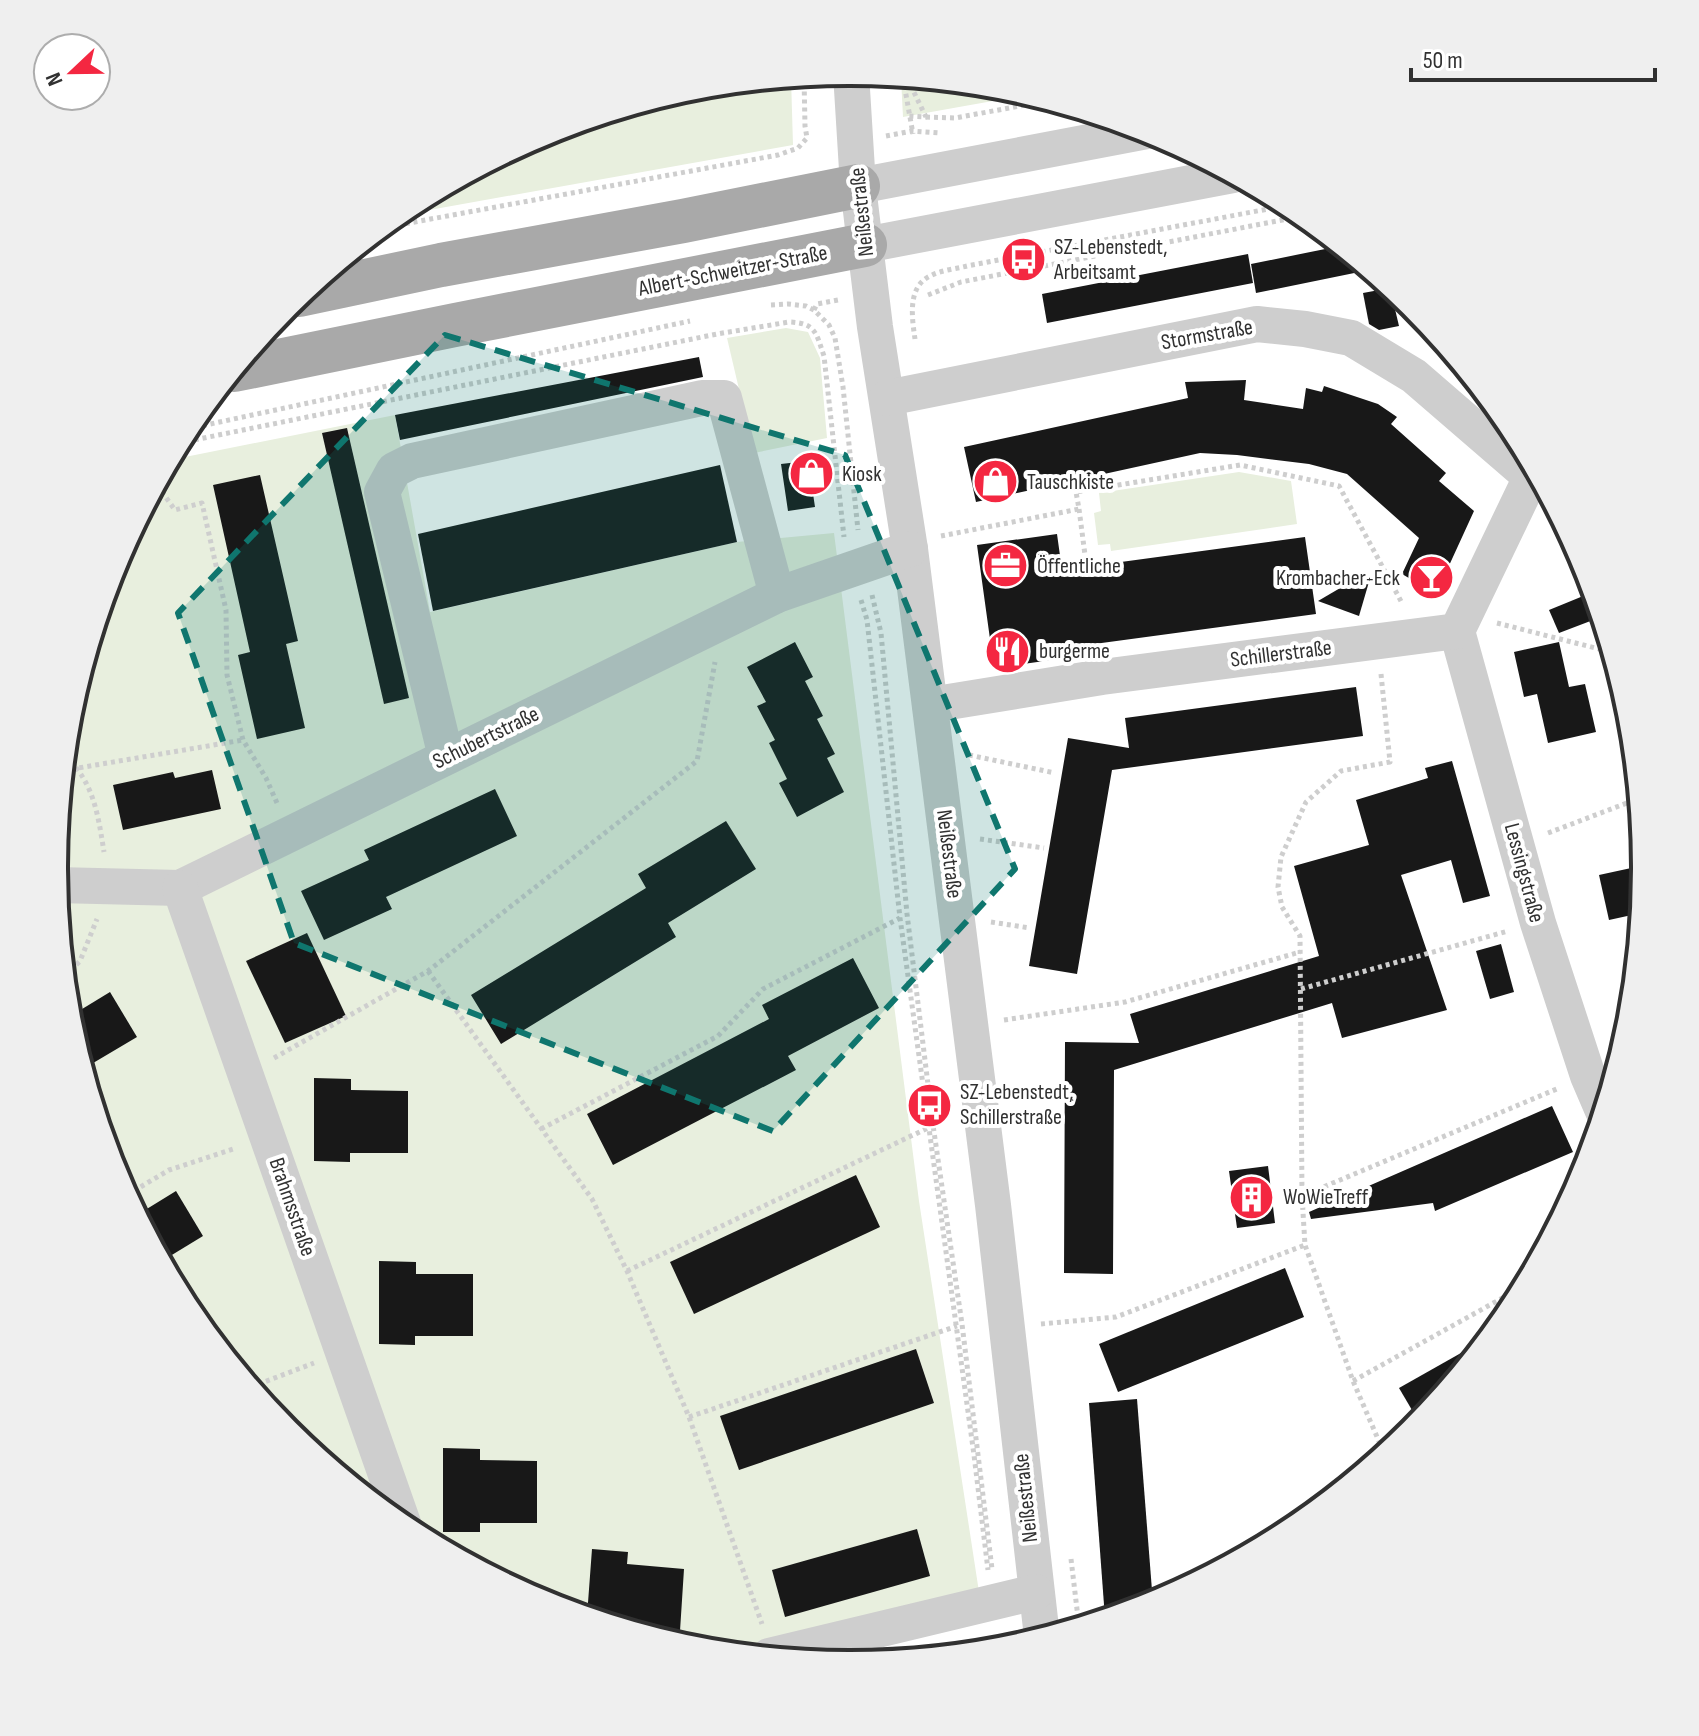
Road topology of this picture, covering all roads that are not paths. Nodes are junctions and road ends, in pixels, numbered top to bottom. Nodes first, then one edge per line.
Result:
1 (852, 86) edge
2 (1122, 136) edge
3 (1216, 178) edge
4 (858, 186) junction
5 (865, 245) junction
6 (324, 290) edge
7 (250, 367) edge
8 (887, 398) junction
9 (1516, 461) edge
10 (1530, 484) edge
11 (925, 543) junction
12 (777, 595) junction
13 (1461, 623) junction
14 (930, 705) junction
15 (446, 757) junction
16 (69, 885) edge
17 (180, 888) junction
18 (1597, 1096) edge
19 (396, 1504) edge
20 (1036, 1592) junction
21 (1040, 1626) edge
22 (800, 1648) edge

1 - 4 street, Neißestraße
2 - 4 street
3 - 5 street, Albert-Schweitzer-Straße
4 - 5 street, Neißestraße
4 - 6 main road
5 - 7 main road, Albert-Schweitzer-Straße
5 - 8 street, Neißestraße
8 - 9 street, Stormstraße
8 - 11 street, Neißestraße
10 - 13 street
11 - 12 street, Schubertstraße
11 - 14 street, Neißestraße
12 - 15 street, Schubertstraße
12 - 15 street
13 - 14 street, Schillerstraße
13 - 18 street, Lessingstraße
14 - 20 street, Neißestraße
15 - 17 street, Schubertstraße
16 - 17 street, Schubertstraße
17 - 19 street, Brahmsstraße
20 - 21 street, Neißestraße
20 - 22 street

